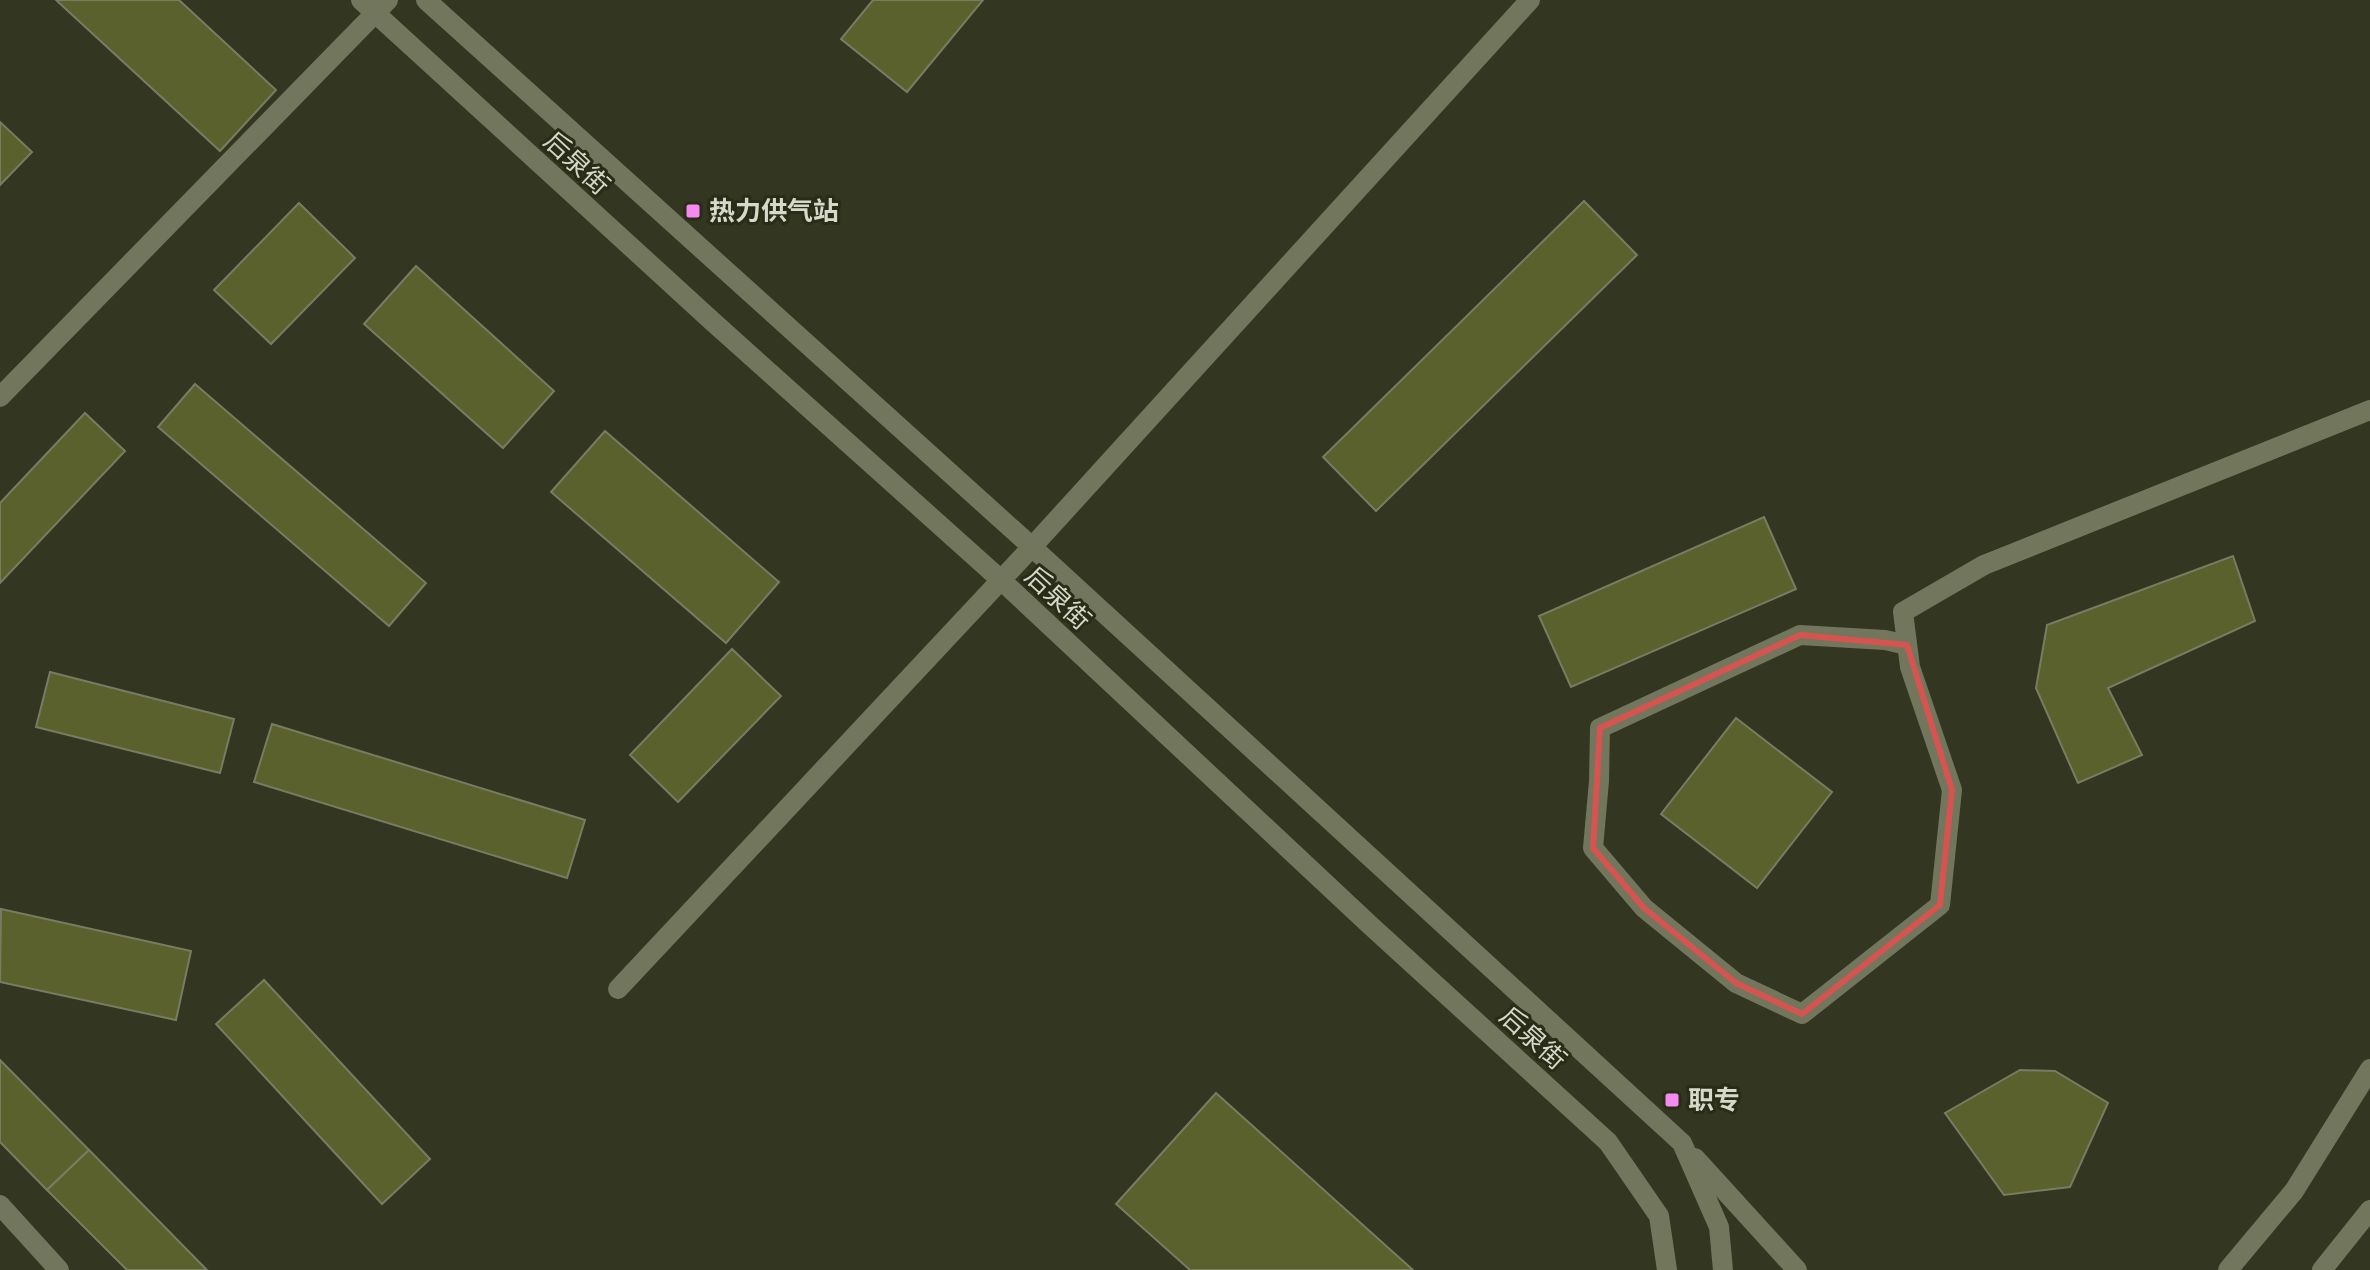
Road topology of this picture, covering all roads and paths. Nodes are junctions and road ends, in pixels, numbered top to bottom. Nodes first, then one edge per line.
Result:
1 (426, 0) edge
2 (1530, 0) edge
3 (375, 4) edge
4 (0, 397) edge
5 (2370, 410) edge
6 (1032, 547) junction
7 (1001, 580) junction
8 (1907, 645) junction
9 (618, 989) dead end
10 (2370, 1069) edge
11 (1682, 1143) junction
12 (0, 1205) edge
13 (2369, 1216) edge
14 (59, 1270) edge
15 (1667, 1270) edge
16 (1723, 1270) edge
17 (1797, 1270) edge
18 (2228, 1270) edge
19 (2322, 1270) edge

1 - 6 street, 后泉街
2 - 6 street
3 - 4 street
3 - 7 street, 后泉街
5 - 8 street
6 - 7 street
6 - 11 street, 后泉街
7 - 9 street
7 - 15 street, 后泉街
8 - 8 street
10 - 18 street
11 - 16 street, 后泉街
11 - 17 street
12 - 14 street
13 - 19 street

